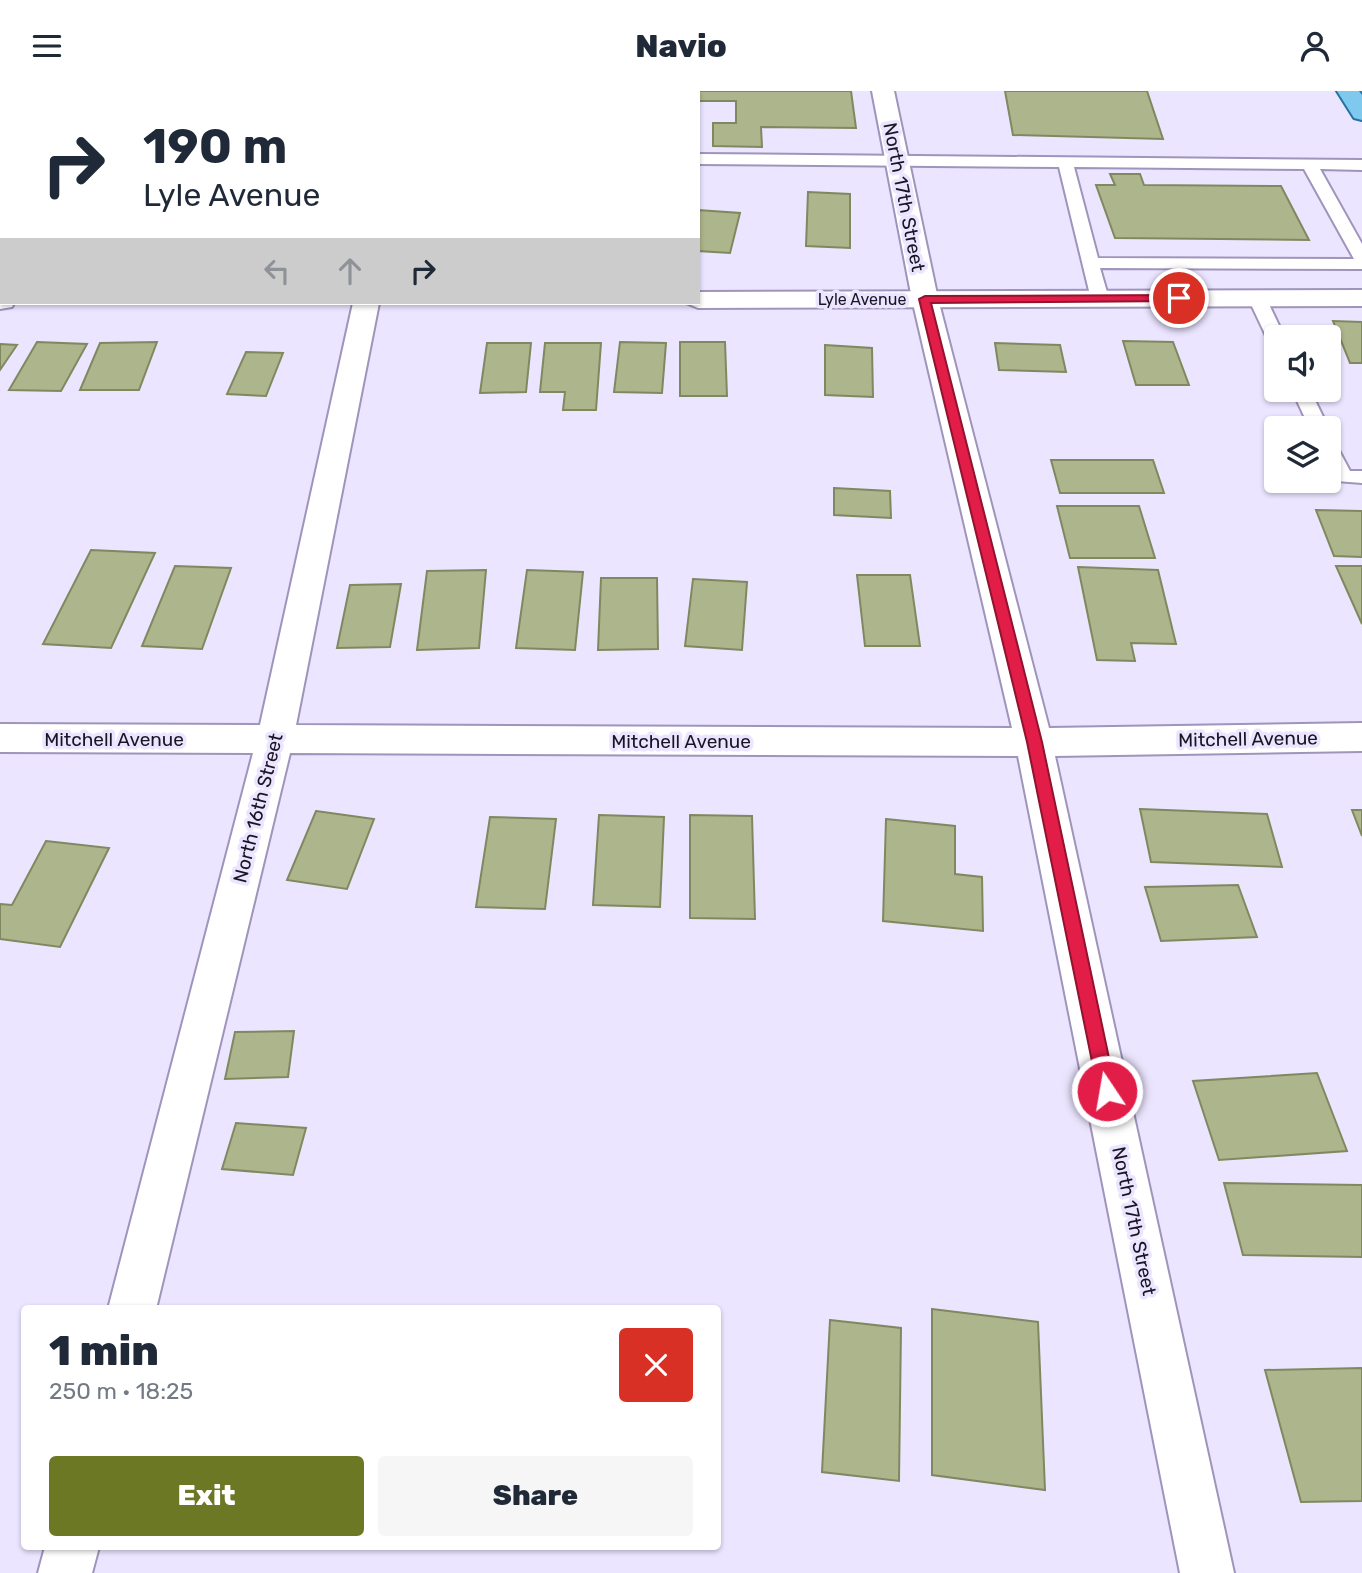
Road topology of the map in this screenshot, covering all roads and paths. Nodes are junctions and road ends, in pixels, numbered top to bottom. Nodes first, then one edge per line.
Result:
1 (883, 91) edge
2 (1348, 91) edge
3 (1362, 113) edge
4 (700, 159) edge
5 (897, 160) junction
6 (1065, 162) junction
7 (1362, 165) edge
8 (1312, 170) junction
9 (1070, 178) junction
10 (1112, 178) dead end
11 (1142, 178) dead end
12 (1362, 258) edge
13 (1091, 263) junction
14 (1362, 264) edge
15 (1257, 298) junction
16 (1362, 298) edge
17 (925, 299) junction
18 (1100, 299) junction
19 (700, 300) edge
20 (366, 305) edge
21 (1270, 325) edge
22 (1341, 473) edge
23 (1362, 477) edge
24 (1362, 737) edge
25 (0, 738) edge
26 (275, 739) junction
27 (1034, 742) junction
28 (133, 1305) edge
29 (71, 1550) edge
30 (65, 1573) edge
31 (1207, 1573) edge

1 - 5 street, North 17th Street
2 - 3 main road
4 - 5 lane
5 - 6 lane
5 - 17 street, North 17th Street
6 - 8 lane
6 - 9 lane
7 - 8 lane
8 - 11 lane
8 - 12 lane
9 - 10 lane
9 - 13 lane
13 - 14 lane
13 - 18 lane
15 - 16 street, Lyle Avenue
15 - 18 street, Lyle Avenue
15 - 21 lane
17 - 18 street, Lyle Avenue
17 - 19 street, Lyle Avenue
17 - 27 street, North 17th Street
20 - 26 street, North 16th Street
22 - 23 lane
24 - 27 street, Mitchell Avenue
25 - 26 street, Mitchell Avenue
26 - 27 street, Mitchell Avenue
26 - 28 street, North 16th Street
27 - 31 street, North 17th Street
29 - 30 street

